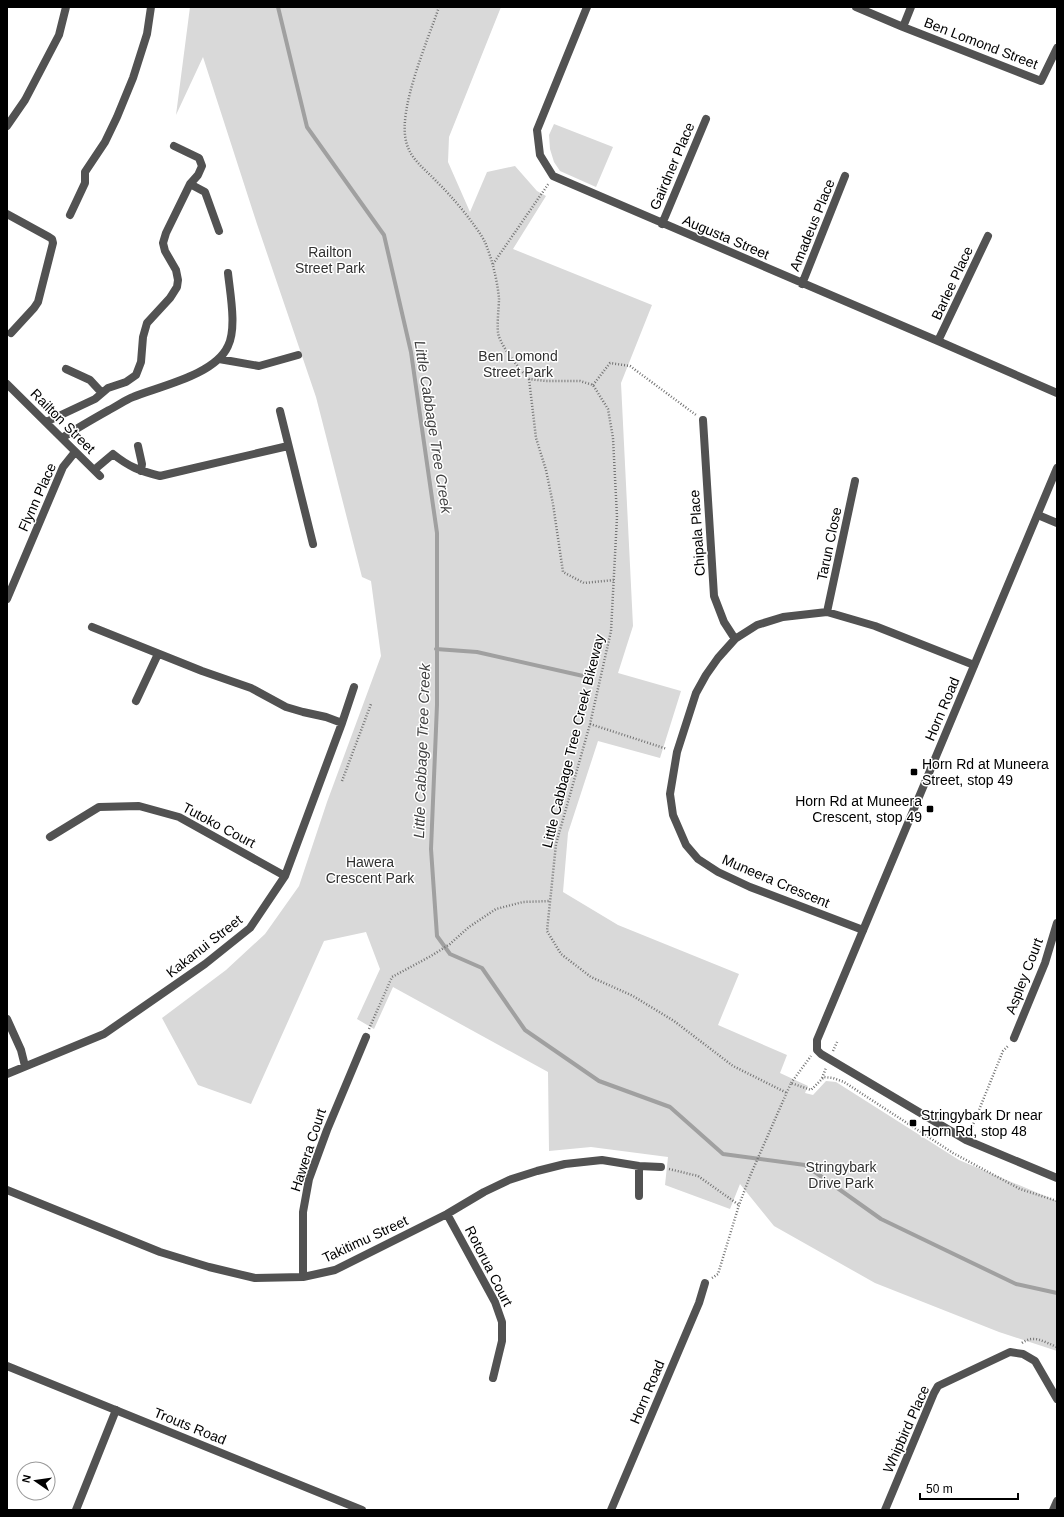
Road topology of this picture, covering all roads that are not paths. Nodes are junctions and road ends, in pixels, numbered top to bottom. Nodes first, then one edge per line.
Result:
1 (66, 7) edge
2 (151, 7) edge
3 (587, 7) edge
4 (856, 7) edge
5 (911, 7) edge
6 (903, 27) junction
7 (1057, 48) edge
8 (706, 119) dead end
9 (7, 126) edge
10 (174, 146) dead end
11 (846, 176) dead end
12 (190, 184) junction
13 (7, 214) edge
14 (70, 215) dead end
15 (662, 224) junction
16 (218, 231) dead end
17 (988, 236) dead end
18 (228, 274) dead end
19 (802, 284) junction
20 (11, 333) dead end
21 (938, 341) junction
22 (298, 355) dead end
23 (219, 359) junction
24 (66, 369) dead end
25 (7, 384) edge
26 (102, 393) junction
27 (1057, 393) edge
28 (280, 411) dead end
29 (703, 420) road end
30 (46, 422) junction
31 (62, 438) junction
32 (138, 446) dead end
33 (288, 446) junction
34 (75, 452) junction
35 (1057, 468) edge
36 (141, 471) junction
37 (855, 481) dead end
38 (1038, 515) junction
39 (1057, 523) edge
40 (313, 544) dead end
41 (7, 599) edge
42 (827, 612) junction
43 (92, 627) dead end
44 (735, 639) junction
45 (158, 654) junction
46 (974, 665) junction
47 (354, 687) dead end
48 (136, 701) dead end
49 (342, 722) junction
50 (50, 837) dead end
51 (285, 876) junction
52 (1057, 923) edge
53 (863, 930) junction
54 (7, 1019) edge
55 (366, 1037) road end
56 (1014, 1038) road end
57 (25, 1066) junction
58 (7, 1074) edge
59 (639, 1166) junction
60 (661, 1167) road end
61 (1057, 1178) edge
62 (7, 1190) edge
63 (639, 1196) dead end
64 (447, 1214) junction
65 (303, 1277) junction
66 (705, 1283) road end
67 (7, 1366) edge
68 (493, 1378) dead end
69 (1057, 1399) edge
70 (116, 1410) junction
71 (1057, 1501) edge
72 (76, 1510) edge
73 (362, 1510) edge
74 (611, 1510) edge
75 (885, 1510) edge
76 (1053, 1510) edge

1 - 9 street
2 - 14 street
3 - 15 street, Augusta Street
4 - 6 street, Ben Lomond Street
5 - 6 street
6 - 7 street, Ben Lomond Street
8 - 15 street, Gairdner Place
10 - 12 street
11 - 19 street, Amadeus Place
12 - 16 street
12 - 26 street
13 - 20 street
15 - 19 street, Augusta Street
17 - 21 street, Barlee Place
18 - 23 street
19 - 21 street, Augusta Street
21 - 27 street, Augusta Street
22 - 23 street
23 - 31 street
24 - 26 street
25 - 30 street, Railton Street
26 - 30 street
28 - 33 street
29 - 44 street, Chipala Place
30 - 31 street, Railton Street
31 - 34 street, Railton Street
32 - 36 street
33 - 36 street
33 - 40 street
34 - 36 street, Railton Street
34 - 41 street, Flynn Place
35 - 38 street, Horn Road
37 - 42 street, Tarun Close
38 - 39 street
38 - 46 street, Horn Road
42 - 44 street, Muneera Crescent
42 - 46 street, Muneera Crescent
43 - 45 street
44 - 53 street, Muneera Crescent
45 - 48 street
45 - 49 street
46 - 53 street, Horn Road
47 - 49 street, Kakanui Street
49 - 51 street, Kakanui Street
50 - 51 street, Tutoko Court
51 - 57 street, Kakanui Street
52 - 56 street, Aspley Court
53 - 61 street, Horn Road
54 - 57 street
55 - 65 street, Hawera Court
57 - 58 street, Kakanui Street
59 - 60 street, Takitimu Street
59 - 63 street
59 - 64 street, Takitimu Street
62 - 65 street, Takitimu Street
64 - 65 street, Takitimu Street
64 - 68 street, Rotorua Court
66 - 74 street, Horn Road
67 - 70 street, Trouts Road
69 - 75 street, Whipbird Place
70 - 72 street
70 - 73 street, Trouts Road
71 - 76 street

